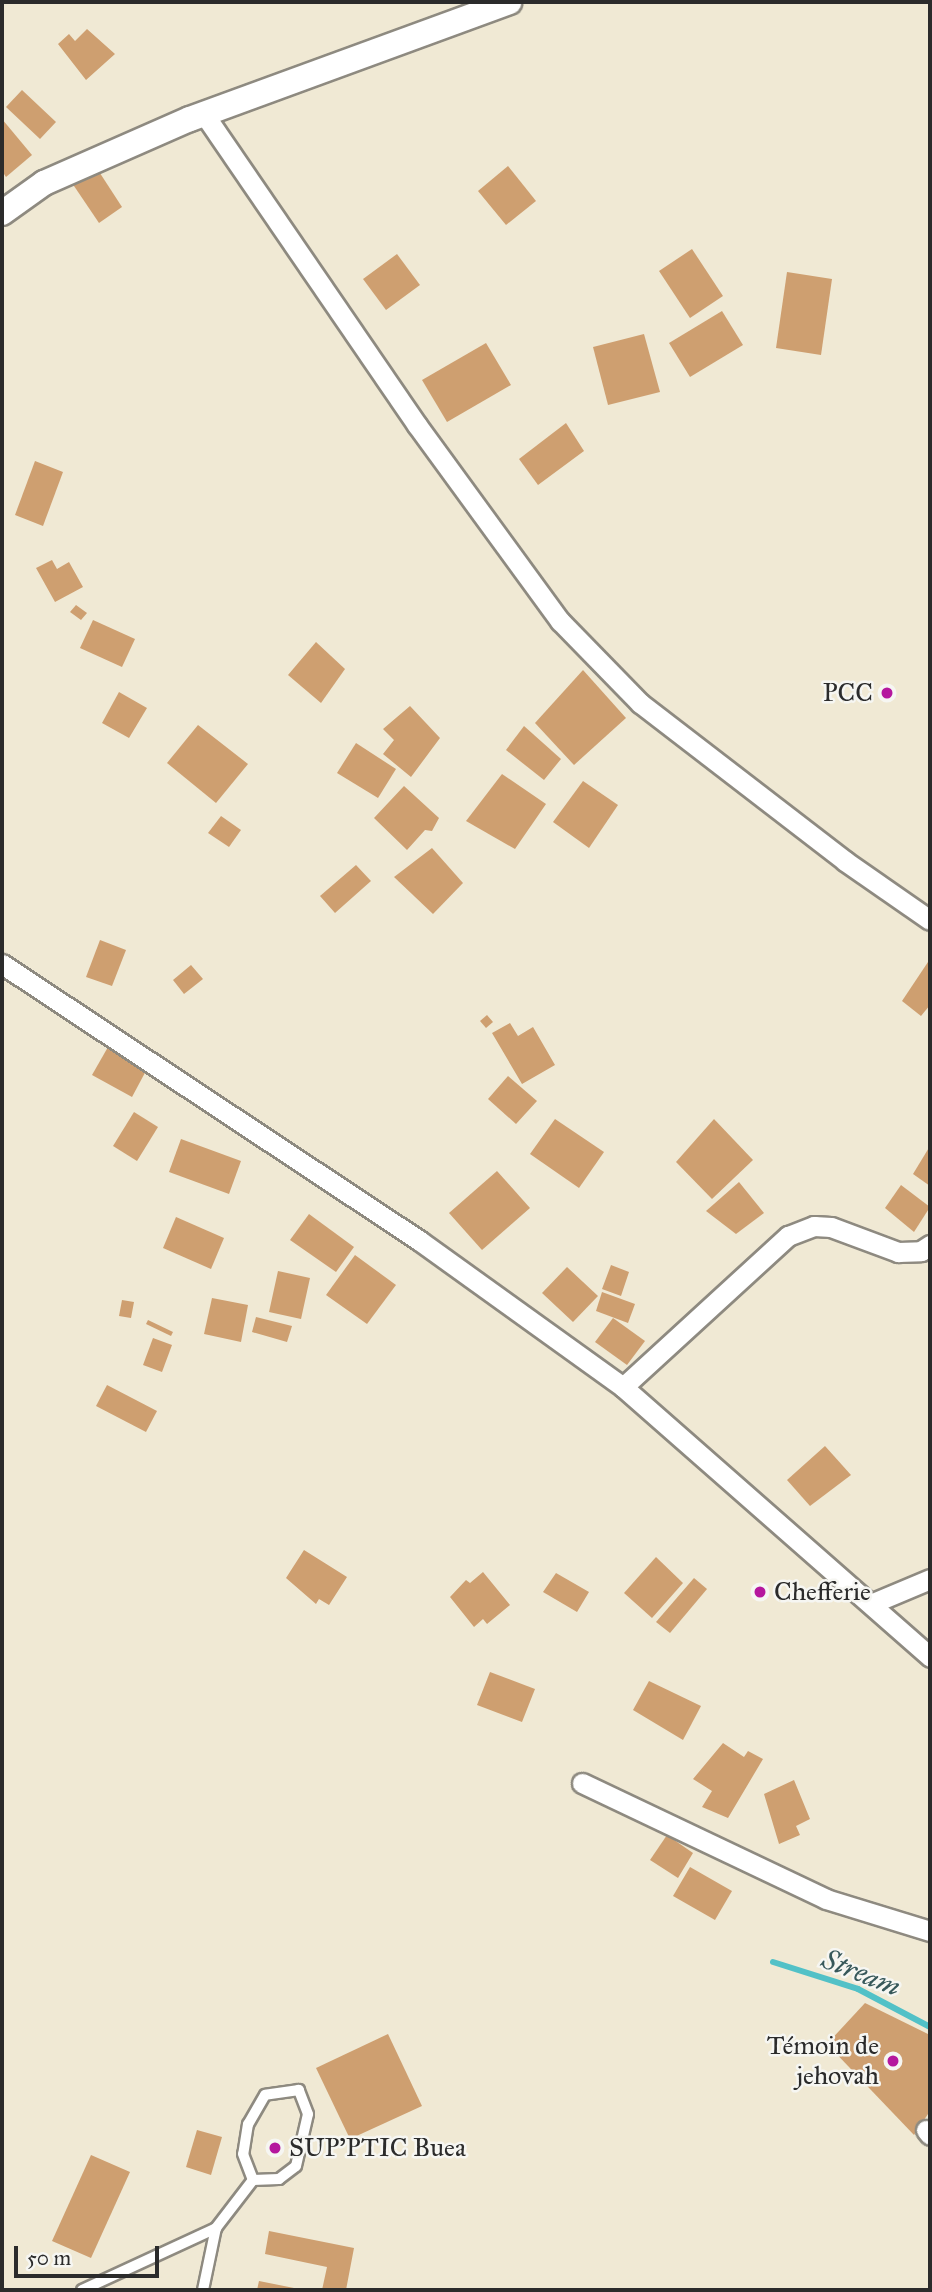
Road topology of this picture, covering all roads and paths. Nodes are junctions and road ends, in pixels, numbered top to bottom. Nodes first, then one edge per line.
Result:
1 (509, 2) edge
2 (204, 114) junction
3 (2, 213) edge
4 (930, 920) edge
5 (2, 964) edge
6 (930, 1245) edge
7 (623, 1387) junction
8 (930, 1579) edge
9 (873, 1603) junction
10 (930, 1657) edge
11 (582, 1783) dead end
12 (930, 1931) edge
13 (253, 2180) junction
14 (216, 2228) junction
15 (82, 2290) edge
16 (203, 2290) edge

1 - 2 street
2 - 3 street
2 - 4 street
5 - 7 street
6 - 7 street
7 - 9 street
8 - 9 street
9 - 10 street
11 - 12 street
13 - 13 lane
13 - 14 lane
14 - 15 lane
14 - 16 lane

